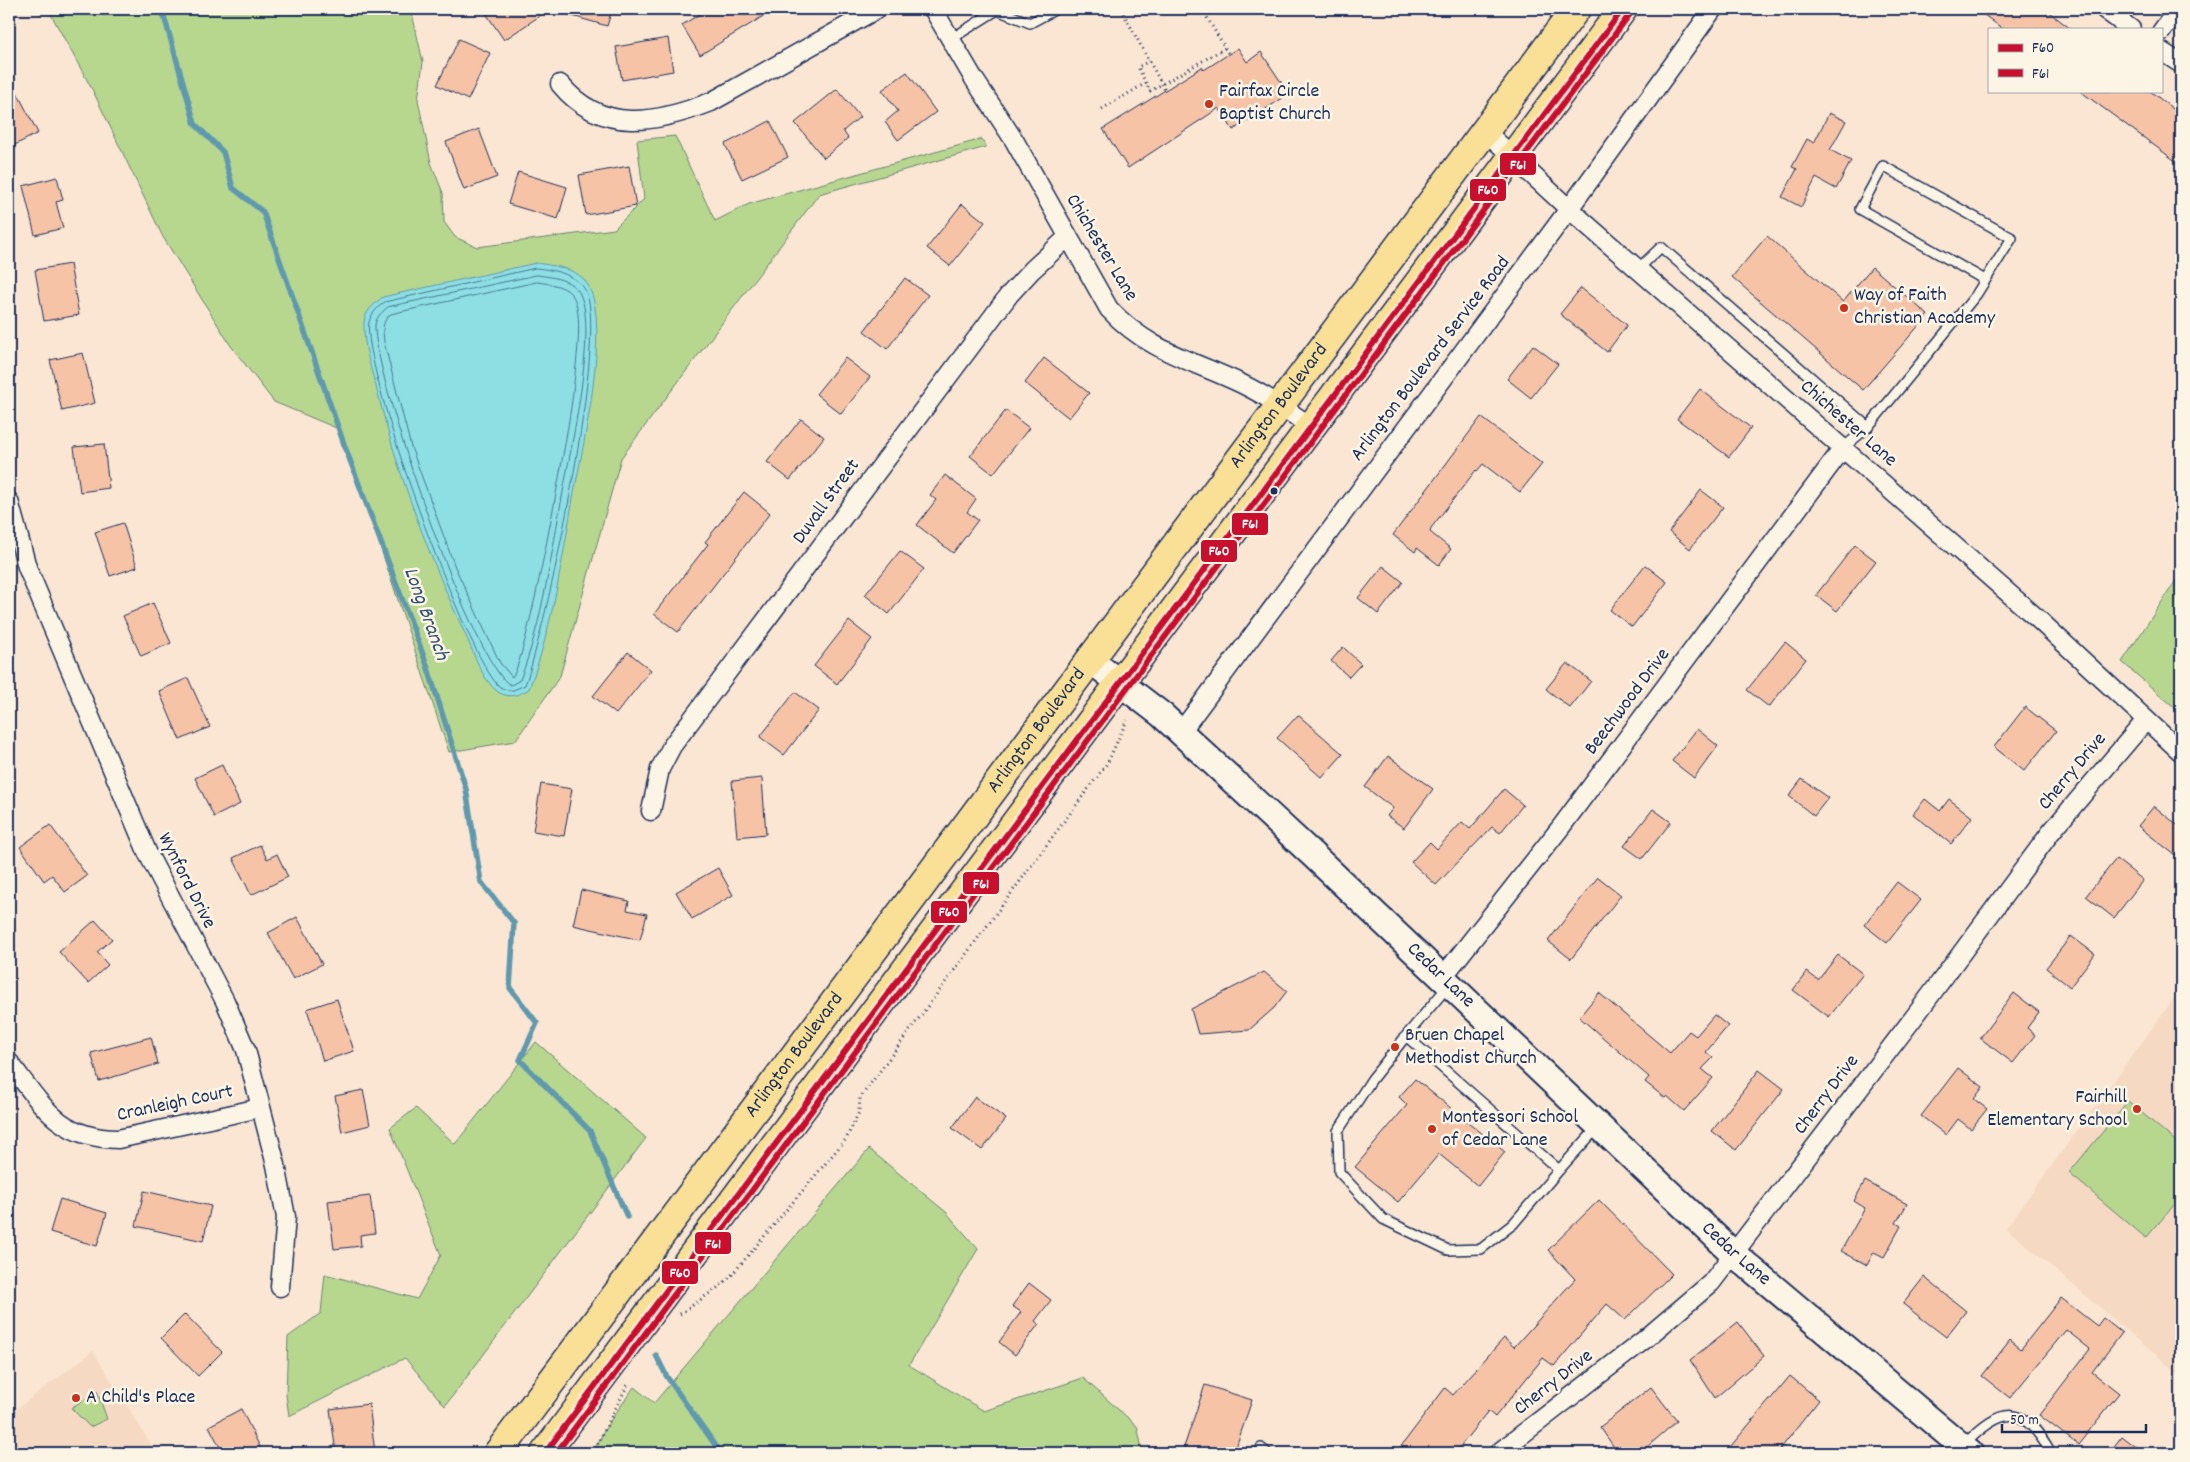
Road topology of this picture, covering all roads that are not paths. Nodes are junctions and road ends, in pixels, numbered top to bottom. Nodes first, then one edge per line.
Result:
1 (877, 9) edge
2 (933, 9) edge
3 (997, 9) edge
4 (1056, 9) edge
5 (1576, 9) edge
6 (1623, 9) edge
7 (1713, 9) edge
8 (2104, 9) edge
9 (2178, 9) edge
10 (2130, 28) edge
11 (2162, 31) edge
12 (951, 39) junction
13 (2162, 51) edge
14 (2181, 64) edge
15 (560, 84) dead end
16 (1485, 131) junction
17 (1513, 157) junction
18 (1569, 209) junction
19 (1068, 237) junction
20 (1638, 269) junction
21 (1985, 280) junction
22 (1281, 405) junction
23 (1311, 427) junction
24 (1868, 427) junction
25 (1843, 448) junction
26 (9, 501) edge
27 (13, 537) edge
28 (1090, 660) junction
29 (1120, 682) junction
30 (2146, 720) junction
31 (1180, 732) junction
32 (2181, 752) edge
33 (651, 811) dead end
34 (1446, 981) junction
35 (1406, 1036) junction
36 (9, 1062) edge
37 (260, 1108) junction
38 (1598, 1127) junction
39 (1559, 1170) junction
40 (1735, 1255) junction
41 (280, 1287) dead end
42 (1966, 1450) edge
43 (498, 1453) edge
44 (544, 1453) edge
45 (1498, 1453) edge
46 (2051, 1453) edge

1 - 15 street
2 - 12 street, Chichester Lane
3 - 4 lane
3 - 12 lane
5 - 16 main road, Arlington Boulevard
6 - 17 main road, Arlington Boulevard
7 - 18 street, Arlington Boulevard Service Road
8 - 10 street
9 - 11 street
12 - 19 street, Chichester Lane
13 - 14 street
16 - 17 street, Chichester Lane
16 - 22 main road, Arlington Boulevard
17 - 18 street, Chichester Lane
17 - 23 main road, Arlington Boulevard
18 - 20 street, Chichester Lane
18 - 31 street, Arlington Boulevard Service Road
19 - 22 street, Chichester Lane
19 - 33 street, Duvall Street
20 - 24 lane
20 - 25 street, Chichester Lane
21 - 21 lane
21 - 24 lane
22 - 23 street, Chichester Lane
22 - 28 main road, Arlington Boulevard
23 - 29 main road, Arlington Boulevard
24 - 25 lane
25 - 30 street, Chichester Lane
25 - 34 street, Beechwood Drive
26 - 27 street, Wynford Drive
27 - 37 street, Wynford Drive
28 - 29 main road, Cedar Lane
28 - 43 main road, Arlington Boulevard
29 - 31 main road, Cedar Lane
29 - 44 main road, Arlington Boulevard
30 - 32 street, Chichester Lane
30 - 40 street, Cherry Drive
31 - 34 main road, Cedar Lane
34 - 35 lane
34 - 38 main road, Cedar Lane
35 - 39 lane
35 - 39 lane
36 - 37 street, Cranleigh Court
37 - 41 street, Wynford Drive
38 - 39 lane
38 - 40 main road, Cedar Lane
40 - 42 main road, Cedar Lane
40 - 45 street, Cherry Drive
42 - 46 lane

